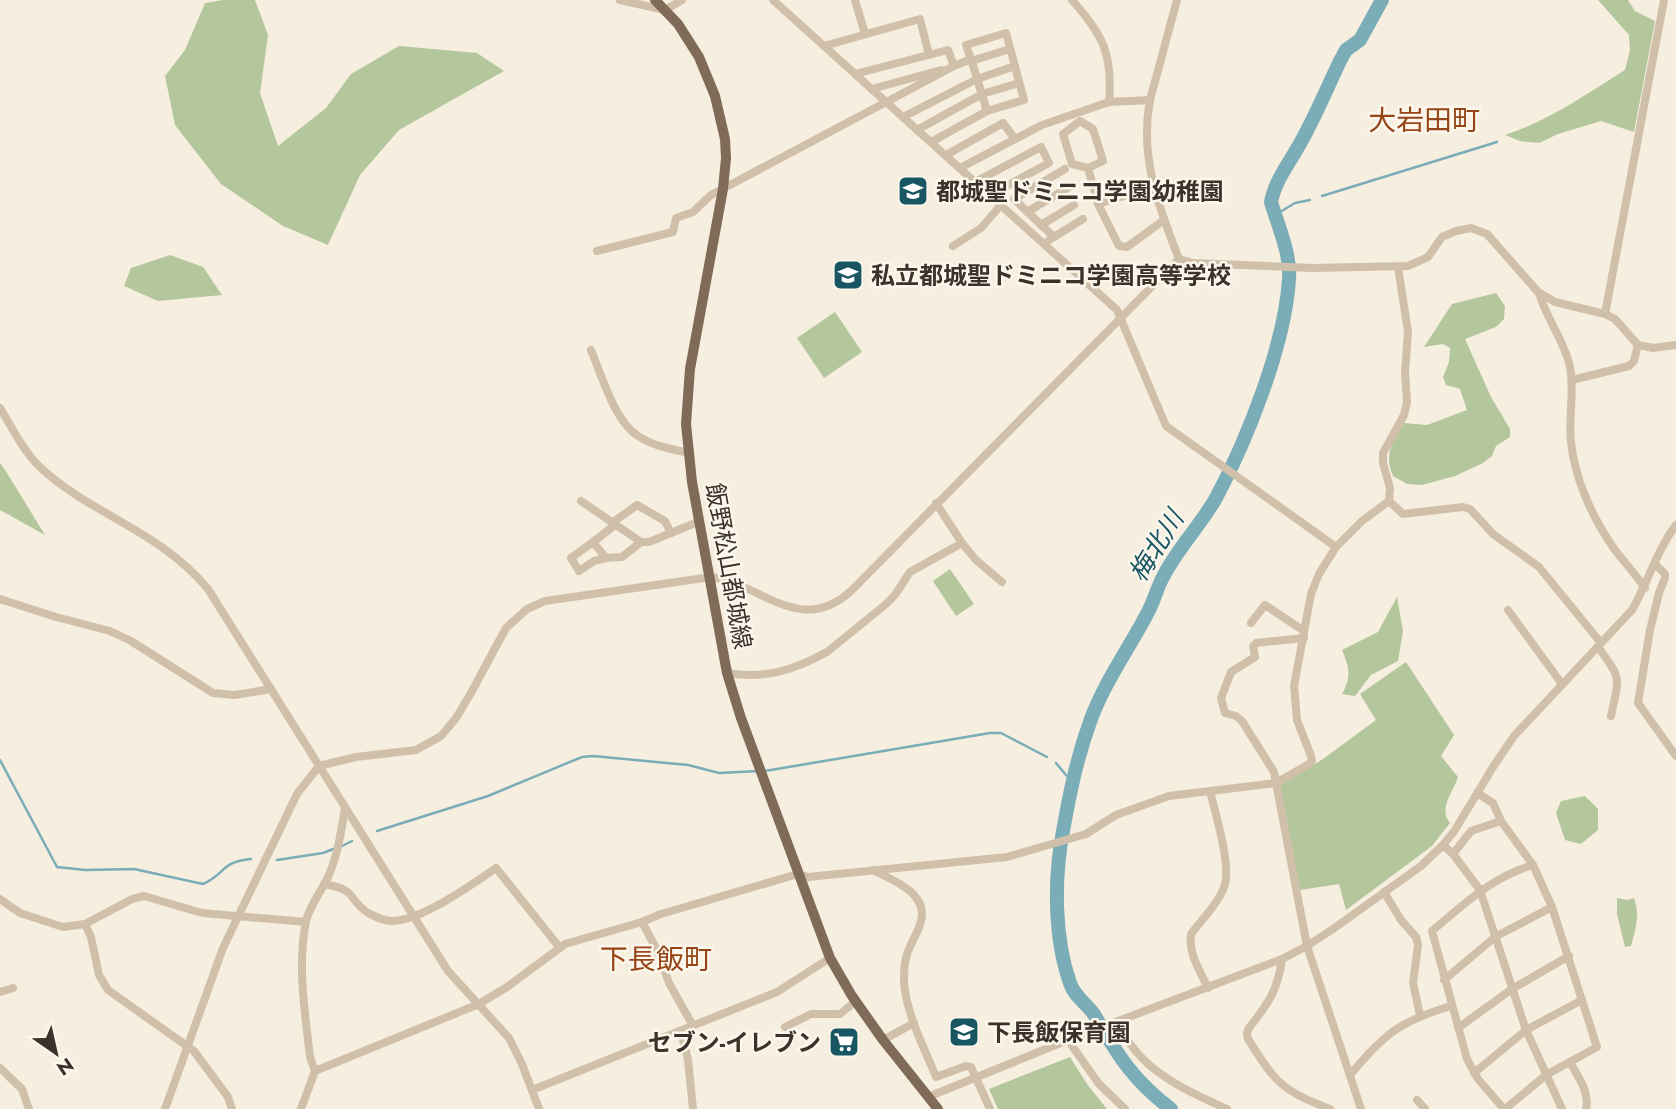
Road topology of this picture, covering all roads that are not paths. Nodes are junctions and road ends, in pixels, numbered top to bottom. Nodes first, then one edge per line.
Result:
1 (620, 0) edge
2 (655, 0) edge
3 (682, 0) edge
4 (773, 0) edge
5 (855, 0) edge
6 (1072, 0) edge
7 (1177, 0) edge
8 (1664, 0) edge
9 (665, 10) junction
10 (865, 34) junction
11 (824, 46) junction
12 (1010, 49) junction
13 (929, 55) junction
14 (971, 60) junction
15 (954, 66) junction
16 (1015, 66) junction
17 (855, 74) junction
18 (977, 79) junction
19 (1019, 83) junction
20 (872, 89) junction
21 (982, 94) junction
22 (1150, 100) junction
23 (1109, 102) junction
24 (887, 103) junction
25 (989, 110) junction
26 (903, 117) junction
27 (1003, 124) junction
28 (917, 130) junction
29 (1015, 139) junction
30 (931, 142) junction
31 (946, 155) junction
32 (960, 168) junction
33 (1088, 168) junction
34 (1065, 169) dead end
35 (975, 182) junction
36 (1069, 187) dead end
37 (1153, 187) junction
38 (723, 189) junction
39 (990, 195) junction
40 (1098, 204) junction
41 (1001, 205) junction
42 (1074, 205) dead end
43 (1027, 212) junction
44 (1083, 219) dead end
45 (1164, 220) junction
46 (1041, 225) junction
47 (1054, 237) junction
48 (1043, 243) junction
49 (953, 246) dead end
50 (597, 251) dead end
51 (1179, 259) junction
52 (1398, 267) junction
53 (1538, 292) junction
54 (1605, 314) junction
55 (1121, 317) junction
56 (1638, 345) junction
57 (1676, 345) edge
58 (591, 350) dead end
59 (1572, 380) junction
60 (0, 408) edge
61 (689, 453) junction
62 (581, 501) dead end
63 (1389, 501) junction
64 (936, 503) junction
65 (700, 521) junction
66 (614, 524) junction
67 (1676, 525) edge
68 (671, 533) junction
69 (593, 542) junction
70 (641, 542) junction
71 (962, 543) junction
72 (1336, 547) junction
73 (606, 558) junction
74 (1655, 564) junction
75 (711, 577) junction
76 (1002, 582) dead end
77 (1645, 588) junction
78 (0, 599) edge
79 (1508, 610) dead end
80 (1251, 623) dead end
81 (1304, 635) junction
82 (1600, 645) junction
83 (727, 673) junction
84 (1562, 684) junction
85 (271, 689) junction
86 (1611, 716) dead end
87 (1676, 756) edge
88 (319, 766) junction
89 (1276, 783) junction
90 (1210, 791) junction
91 (1477, 793) junction
92 (345, 808) junction
93 (1501, 821) junction
94 (1443, 845) junction
95 (1453, 854) junction
96 (1533, 865) junction
97 (873, 870) junction
98 (798, 874) junction
99 (324, 884) junction
100 (1480, 890) junction
101 (1384, 892) junction
102 (0, 899) edge
103 (1552, 907) junction
104 (413, 916) junction
105 (238, 917) junction
106 (306, 922) junction
107 (642, 922) junction
108 (85, 924) junction
109 (1495, 937) junction
110 (1307, 946) junction
111 (560, 948) junction
112 (1569, 956) junction
113 (830, 958) junction
114 (1282, 959) junction
115 (1444, 980) junction
116 (13, 988) dead end
117 (1208, 988) junction
118 (1512, 989) junction
119 (0, 992) edge
120 (1582, 1000) junction
121 (856, 1001) junction
122 (479, 1004) junction
123 (1451, 1006) junction
124 (1420, 1015) junction
125 (1116, 1022) junction
126 (914, 1023) junction
127 (693, 1026) junction
128 (785, 1027) dead end
129 (1458, 1028) junction
130 (1526, 1030) junction
131 (681, 1031) junction
132 (1068, 1040) junction
133 (883, 1041) junction
134 (187, 1045) junction
135 (1570, 1062) junction
136 (0, 1068) edge
137 (315, 1071) junction
138 (1474, 1073) junction
139 (1350, 1075) junction
140 (1546, 1075) junction
141 (976, 1078) junction
142 (532, 1090) junction
143 (929, 1097) junction
144 (1418, 1100) dead end
145 (29, 1109) edge
146 (165, 1109) edge
147 (232, 1109) edge
148 (302, 1109) edge
149 (539, 1109) edge
150 (693, 1109) edge
151 (938, 1109) edge
152 (990, 1109) edge
153 (1125, 1109) edge
154 (1227, 1109) edge
155 (1330, 1109) edge
156 (1361, 1109) edge
157 (1425, 1109) edge
158 (1504, 1109) edge
159 (1562, 1109) edge
160 (1586, 1109) edge

1 - 9 street
2 - 9 main road, 飯野松山都城線
3 - 9 street
4 - 11 street
5 - 10 street
6 - 23 street
7 - 22 street
8 - 54 street
9 - 38 main road, 飯野松山都城線
10 - 11 street
10 - 13 street
11 - 17 street
12 - 14 street
12 - 14 street
12 - 16 street
13 - 15 street
13 - 17 street
14 - 15 street
14 - 18 street
15 - 20 street
15 - 24 street
16 - 18 street
16 - 19 street
17 - 20 street
18 - 21 street
18 - 26 street
19 - 21 street
19 - 25 street
20 - 24 street
21 - 25 street
21 - 28 street
22 - 23 street
22 - 37 street
23 - 29 street
24 - 26 street
24 - 38 street
25 - 27 street
25 - 30 street
26 - 28 street
27 - 29 street
27 - 31 street
28 - 30 street
29 - 32 street
30 - 31 street
31 - 32 street
32 - 35 street
33 - 33 street
33 - 40 street
34 - 43 street
35 - 39 street
35 - 39 street
36 - 43 street
37 - 40 street
37 - 45 street
38 - 50 street
38 - 61 main road, 飯野松山都城線
39 - 41 street
40 - 45 street
41 - 48 street
41 - 49 street
42 - 46 street
43 - 46 street
44 - 47 street
45 - 51 street
46 - 47 street
47 - 48 street
48 - 55 street
51 - 52 street
51 - 55 street
52 - 53 street
52 - 63 street
53 - 54 street
53 - 59 street
54 - 56 street
55 - 64 street
55 - 72 street
56 - 57 street
56 - 59 street
58 - 61 street
59 - 77 street
60 - 85 street
61 - 65 main road, 飯野松山都城線
62 - 66 street
63 - 72 street
63 - 82 street
64 - 71 street
64 - 75 street
65 - 68 street
65 - 75 main road, 飯野松山都城線
66 - 68 street
66 - 69 street
66 - 70 street
67 - 74 street
68 - 70 street
69 - 73 street
69 - 73 street
70 - 73 street
71 - 76 street
71 - 83 street
72 - 81 street
74 - 77 street
74 - 87 street
75 - 83 main road, 飯野松山都城線
75 - 88 street
77 - 82 street
78 - 85 street
79 - 84 street
80 - 81 street
81 - 89 street
81 - 89 street
82 - 84 street
82 - 86 street
83 - 98 main road, 飯野松山都城線
84 - 91 street
85 - 88 street
88 - 92 street
88 - 105 street
89 - 90 street
89 - 110 street
90 - 97 street
90 - 117 street
91 - 93 street
91 - 94 street
92 - 99 street
92 - 104 street
93 - 95 street
93 - 96 street
94 - 95 street
94 - 101 street
95 - 100 street
96 - 100 street
96 - 103 street
97 - 98 street
97 - 126 street
98 - 107 street
98 - 113 main road, 飯野松山都城線
99 - 104 street
99 - 106 street
100 - 109 street
100 - 115 street
101 - 110 street
101 - 124 street
102 - 108 street
103 - 109 street
103 - 112 street
104 - 111 street
104 - 122 street
105 - 106 street
105 - 108 street
105 - 134 street
106 - 137 street
107 - 111 street
107 - 127 street
108 - 134 street
109 - 115 street
109 - 118 street
110 - 114 street
110 - 139 street
111 - 122 street
112 - 118 street
112 - 120 street
113 - 121 main road, 飯野松山都城線
113 - 127 street
114 - 117 street
114 - 155 street
115 - 123 street
116 - 119 street
117 - 125 street
118 - 129 street
118 - 130 street
120 - 130 street
120 - 135 street
121 - 128 street
121 - 133 main road, 飯野松山都城線
122 - 137 street
122 - 142 street
123 - 124 street
123 - 129 street
124 - 139 street
125 - 132 street
125 - 154 street
126 - 133 street
126 - 141 street
127 - 131 street
129 - 138 street
130 - 138 street
130 - 140 street
131 - 142 street
131 - 150 street
132 - 141 street
132 - 153 street
133 - 143 main road, 飯野松山都城線
134 - 146 street
134 - 147 street
135 - 140 street
135 - 160 street
136 - 145 street
137 - 148 street
138 - 158 street
139 - 156 street
140 - 158 street
140 - 159 street
141 - 143 street
141 - 152 street
142 - 149 street
143 - 151 main road, 飯野松山都城線
144 - 157 street

